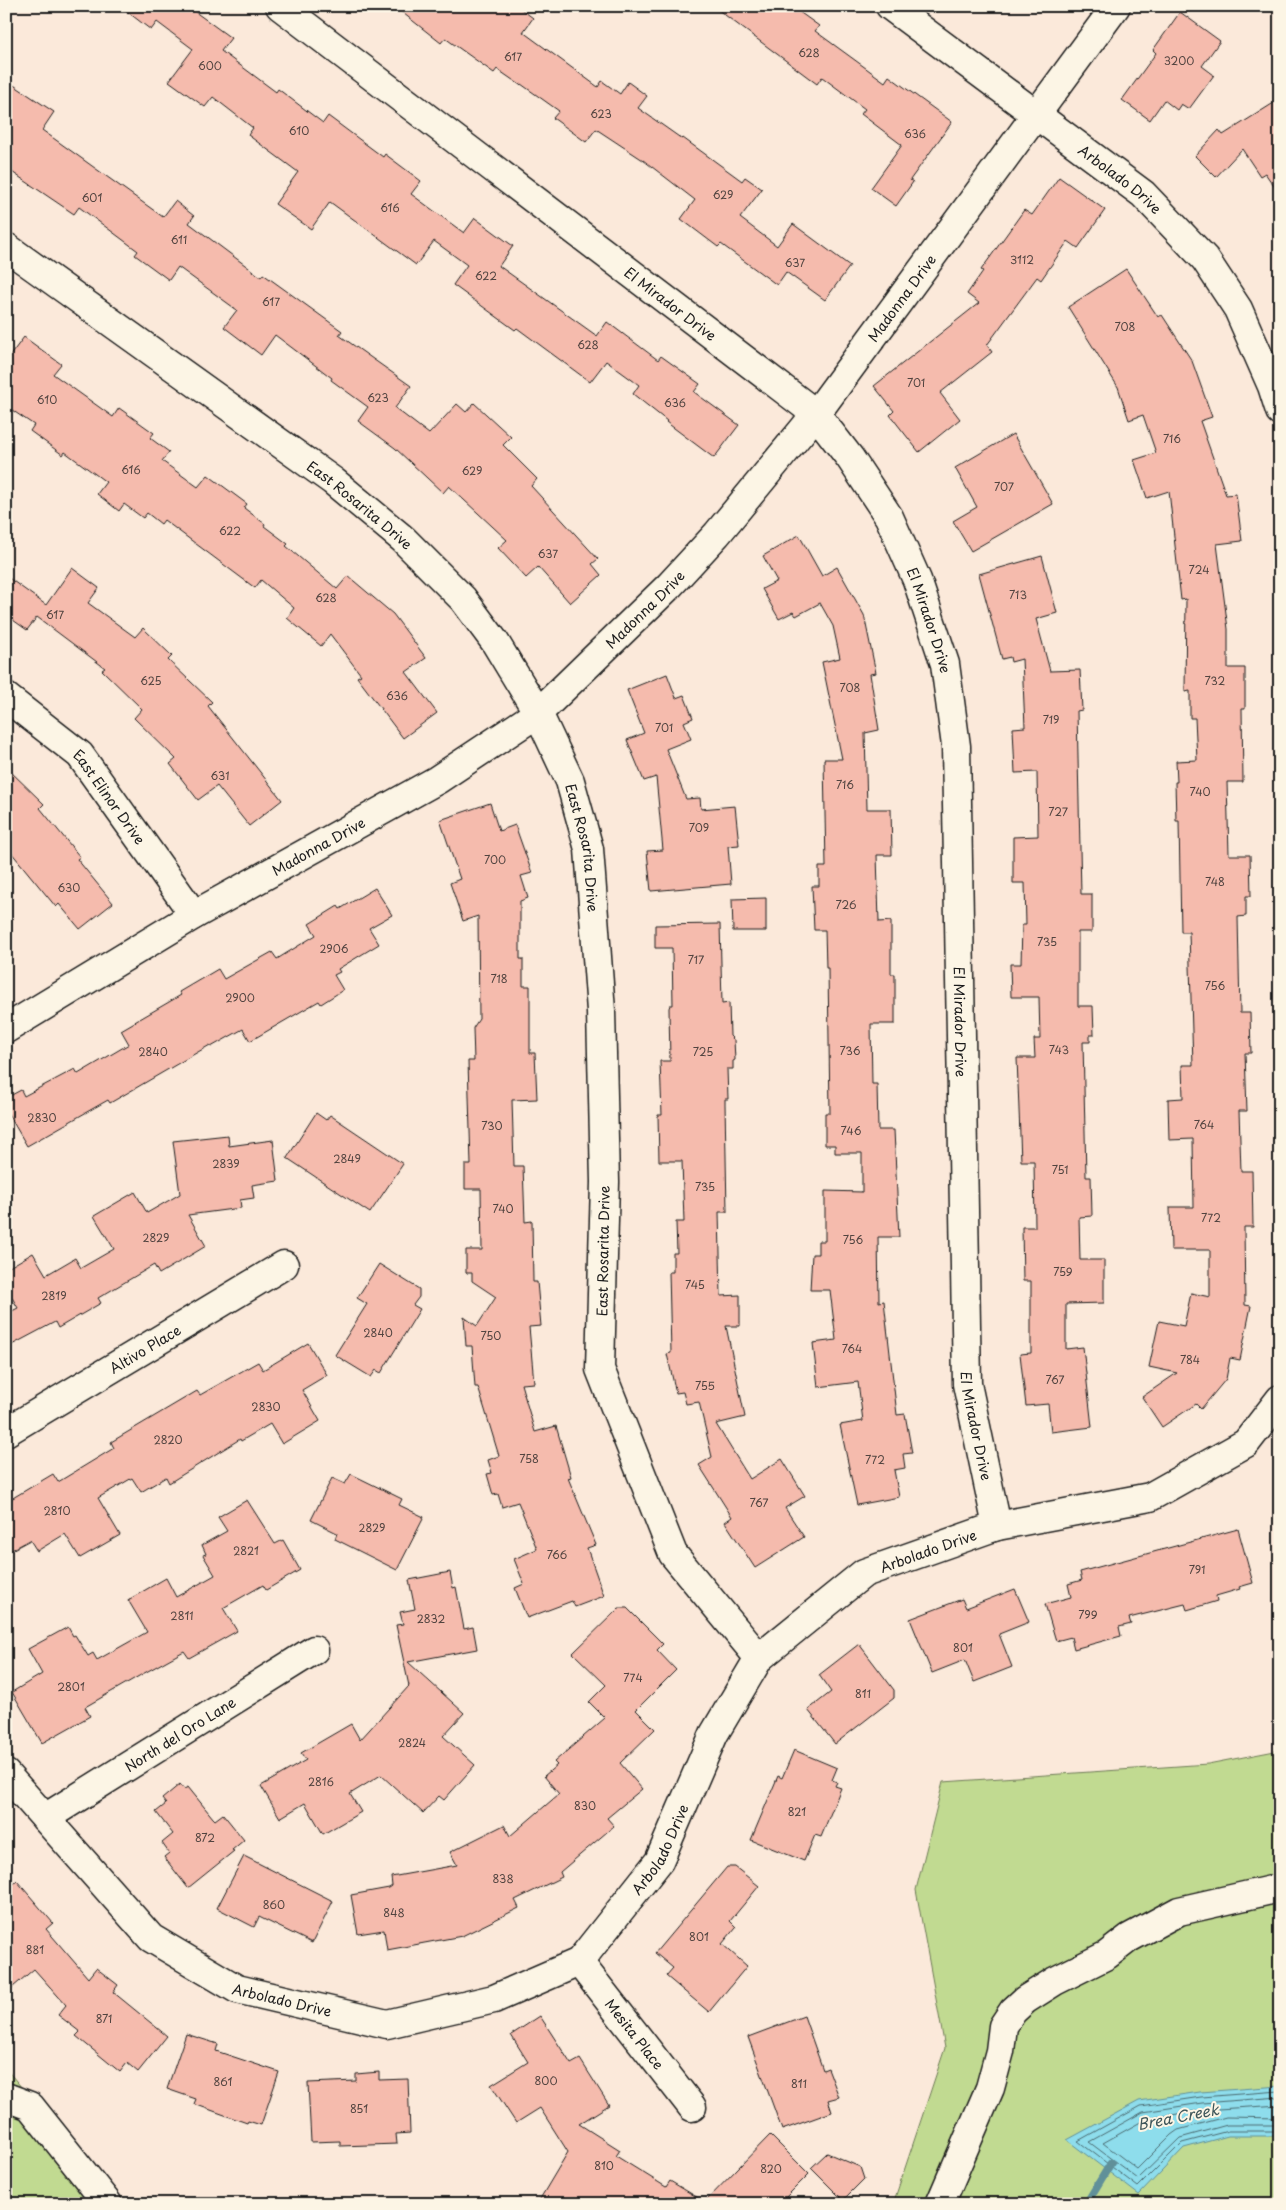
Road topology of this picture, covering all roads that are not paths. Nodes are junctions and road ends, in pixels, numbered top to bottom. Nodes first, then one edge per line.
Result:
1 (280, 6) edge
2 (890, 6) edge
3 (1116, 6) edge
4 (1036, 115) junction
5 (6, 247) edge
6 (1280, 411) edge
7 (816, 414) junction
8 (6, 697) edge
9 (538, 713) junction
10 (194, 915) junction
11 (6, 1029) edge
12 (284, 1265) dead end
13 (1280, 1398) edge
14 (6, 1432) edge
15 (997, 1526) junction
16 (314, 1650) dead end
17 (758, 1658) junction
18 (6, 1774) edge
19 (45, 1818) junction
20 (1280, 1888) edge
21 (579, 1962) junction
22 (6, 2097) edge
23 (692, 2107) dead end
24 (108, 2204) edge
25 (940, 2204) edge

1 - 7 street, El Mirador Drive
2 - 4 street, Arbolado Drive
3 - 4 street, Madonna Drive
4 - 6 street, Arbolado Drive
4 - 7 street, Madonna Drive
5 - 9 street, East Rosarita Drive
7 - 9 street, Madonna Drive
7 - 15 street, El Mirador Drive
8 - 10 street, East Elinor Drive
9 - 10 street, Madonna Drive
9 - 17 street, East Rosarita Drive
10 - 11 street, Madonna Drive
12 - 14 street, Altivo Place
13 - 15 street, Arbolado Drive
15 - 17 street, Arbolado Drive
16 - 19 street, North del Oro Lane
17 - 21 street, Arbolado Drive
18 - 19 street, Arbolado Drive
19 - 21 street, Arbolado Drive
20 - 25 street
21 - 23 street, Mesita Place
22 - 24 street

